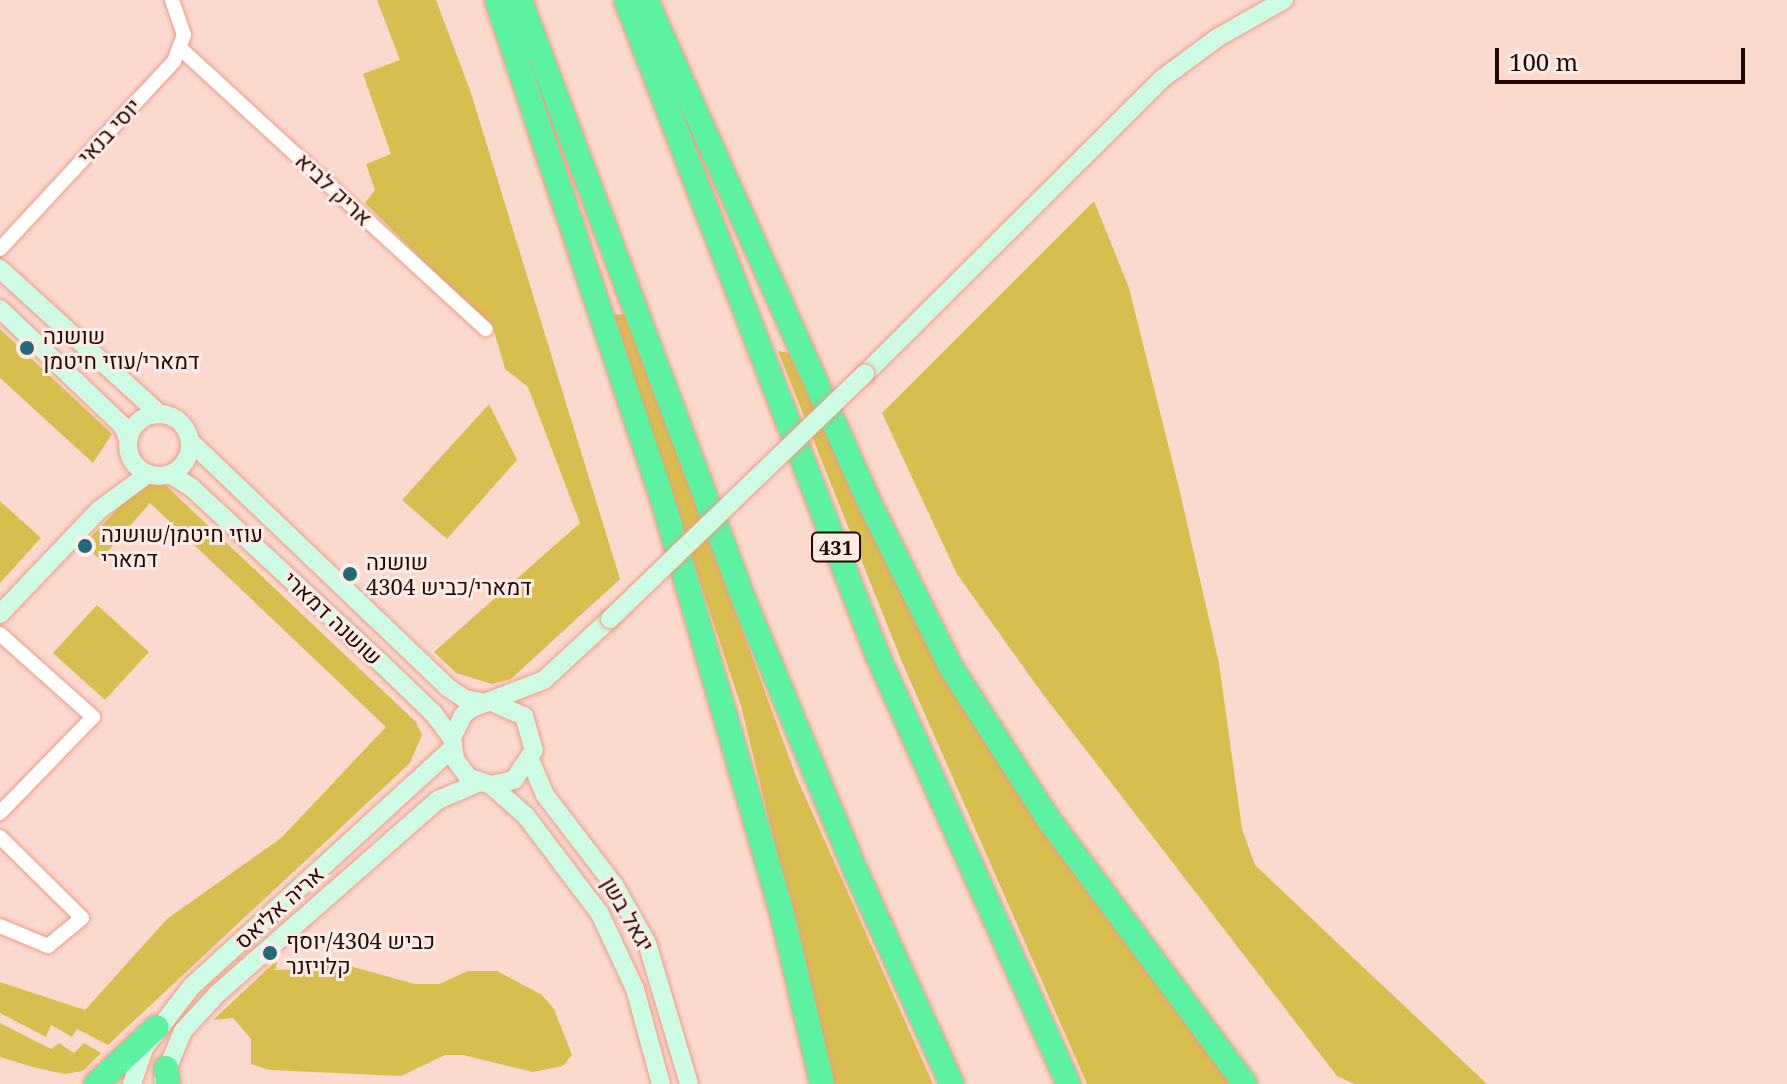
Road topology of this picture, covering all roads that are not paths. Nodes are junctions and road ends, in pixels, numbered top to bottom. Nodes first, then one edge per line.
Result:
1 (172, 0) edge
2 (497, 0) edge
3 (520, 0) edge
4 (626, 0) edge
5 (646, 0) edge
6 (1284, 0) edge
7 (181, 49) junction
8 (0, 249) edge
9 (0, 269) edge
10 (0, 309) edge
11 (486, 329) dead end
12 (158, 413) junction
13 (128, 438) junction
14 (191, 442) junction
15 (131, 458) junction
16 (148, 474) junction
17 (170, 474) junction
18 (99, 510) junction
19 (0, 614) edge
20 (0, 634) edge
21 (544, 680) junction
22 (488, 703) junction
23 (531, 726) junction
24 (452, 743) junction
25 (531, 762) junction
26 (484, 784) junction
27 (0, 813) edge
28 (0, 837) edge
29 (0, 926) edge
30 (157, 1027) junction
31 (813, 1029) junction
32 (1209, 1033) junction
33 (165, 1079) edge
34 (96, 1084) edge
35 (132, 1084) edge
36 (661, 1084) edge
37 (689, 1084) edge
38 (811, 1084) edge
39 (822, 1084) edge
40 (952, 1084) edge
41 (1068, 1084) edge
42 (1245, 1084) edge
43 (1254, 1084) edge

1 - 7 street
2 - 31 highway
3 - 40 highway
4 - 41 highway, 431
5 - 32 highway
6 - 21 main road, bridge
7 - 8 street, יוסי בנאי
7 - 11 street, אריק לביא
9 - 12 main road
10 - 13 main road
12 - 13 main road
12 - 14 main road
13 - 15 main road
14 - 17 main road
14 - 22 main road, שושנה דמארי
15 - 16 main road
15 - 18 main road
16 - 17 main road
16 - 18 main road
17 - 24 main road, שושנה דמארי
18 - 19 main road
20 - 27 street
21 - 22 main road
21 - 23 main road
22 - 23 main road
22 - 24 main road
23 - 25 main road
24 - 26 main road
24 - 30 main road, אריה אליאס
25 - 26 main road
25 - 37 main road, יגאל בשן
26 - 33 main road, אריה אליאס
26 - 36 main road, יגאל בשן
28 - 29 street
30 - 34 highway
30 - 35 main road, אריה אליאס
31 - 38 highway
31 - 39 highway
32 - 42 highway
32 - 43 highway

